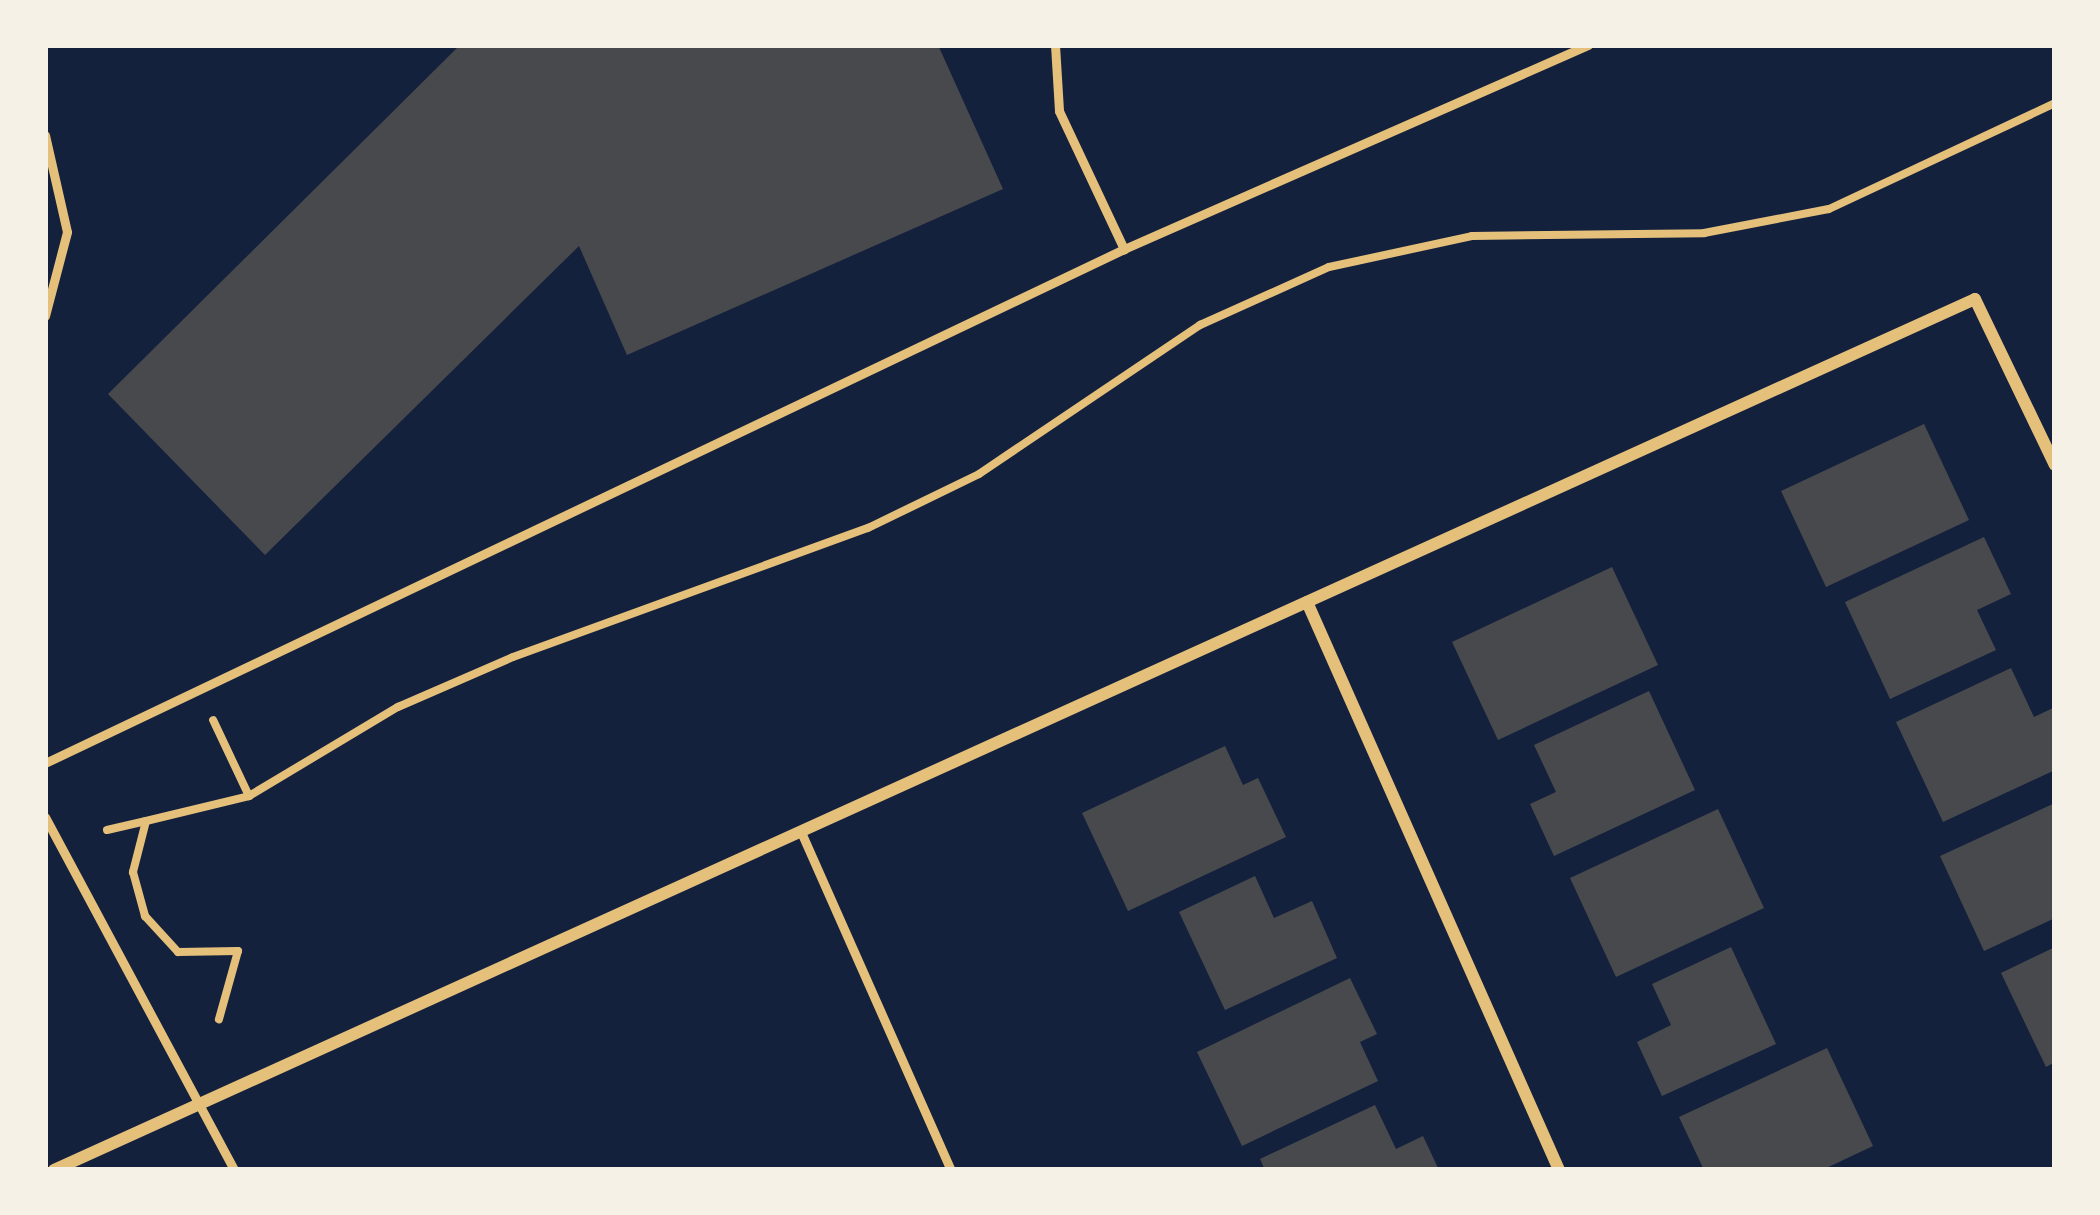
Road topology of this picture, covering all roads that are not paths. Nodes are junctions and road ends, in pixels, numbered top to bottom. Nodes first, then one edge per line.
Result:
1 (1055, 45) edge
2 (1588, 45) edge
3 (45, 135) edge
4 (50, 176) edge
5 (1124, 249) junction
6 (45, 316) edge
7 (2055, 465) edge
8 (1307, 602) junction
9 (45, 763) edge
10 (45, 818) edge
11 (801, 832) junction
12 (203, 1102) junction
13 (54, 1170) edge
14 (234, 1170) edge
15 (951, 1170) edge
16 (1559, 1170) edge

1 - 5 lane
2 - 5 lane
3 - 4 lane
4 - 6 lane
5 - 9 lane
7 - 8 street
8 - 11 street
8 - 16 street
10 - 12 lane
11 - 12 street
11 - 15 lane
12 - 13 street
12 - 14 lane

